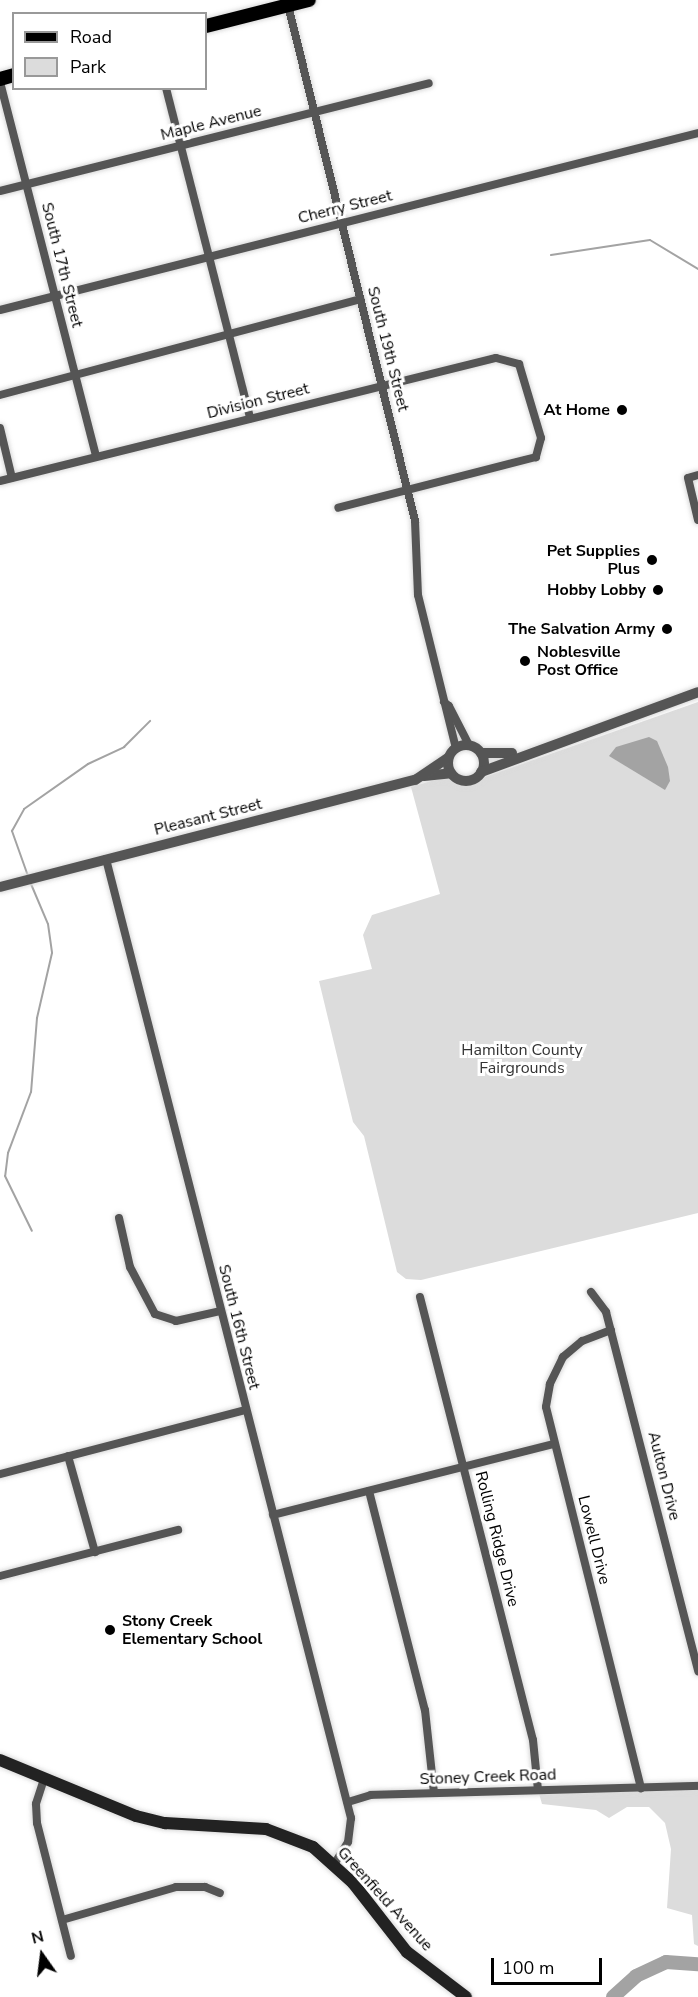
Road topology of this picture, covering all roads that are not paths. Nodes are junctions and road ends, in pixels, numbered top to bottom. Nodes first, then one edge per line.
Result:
1 (309, 0) edge
2 (288, 6) junction
3 (207, 26) edge
4 (0, 80) edge
5 (429, 83) dead end
6 (167, 90) edge
7 (314, 112) junction
8 (698, 133) edge
9 (181, 146) junction
10 (26, 185) junction
11 (0, 191) edge
12 (341, 224) junction
13 (209, 257) junction
14 (55, 297) junction
15 (360, 299) junction
16 (0, 310) edge
17 (229, 335) junction
18 (75, 375) junction
19 (381, 385) junction
20 (0, 395) edge
21 (250, 418) junction
22 (0, 428) edge
23 (96, 456) junction
24 (698, 476) edge
25 (12, 478) junction
26 (0, 481) edge
27 (408, 490) junction
28 (338, 508) dead end
29 (698, 520) edge
30 (698, 692) edge
31 (444, 702) junction
32 (469, 745) junction
33 (546, 746) junction
34 (456, 748) junction
35 (481, 753) junction
36 (448, 758) junction
37 (481, 772) junction
38 (452, 774) junction
39 (424, 776) junction
40 (106, 859) junction
41 (0, 887) edge
42 (119, 1218) dead end
43 (591, 1292) dead end
44 (420, 1297) dead end
45 (220, 1311) junction
46 (611, 1330) junction
47 (244, 1410) junction
48 (554, 1444) junction
49 (68, 1456) junction
50 (464, 1467) junction
51 (0, 1474) edge
52 (369, 1491) junction
53 (273, 1515) junction
54 (178, 1530) dead end
55 (95, 1552) junction
56 (0, 1576) edge
57 (698, 1671) edge
58 (0, 1760) edge
59 (44, 1779) junction
60 (698, 1786) edge
61 (641, 1788) junction
62 (538, 1790) junction
63 (434, 1793) junction
64 (348, 1802) junction
65 (334, 1864) junction
66 (220, 1893) dead end
67 (62, 1920) junction
68 (71, 1956) dead end
69 (466, 1997) edge

1 - 2 main road
2 - 3 main road
2 - 7 street, South 19th Street
4 - 10 street, South 17th Street
5 - 7 street, Maple Avenue
6 - 9 street
7 - 9 street, Maple Avenue
7 - 12 street, South 19th Street
8 - 12 street, Cherry Street
9 - 10 street, Maple Avenue
9 - 13 street
10 - 11 street, Maple Avenue
10 - 14 street, South 17th Street
12 - 13 street, Cherry Street
12 - 15 street, South 19th Street
13 - 14 street, Cherry Street
13 - 17 street
14 - 16 street, Cherry Street
14 - 18 street, South 17th Street
15 - 17 street
15 - 19 street, South 19th Street
17 - 18 street
17 - 21 street
18 - 20 street
18 - 23 street, South 17th Street
19 - 21 street, Division Street
19 - 27 street, South 19th Street
19 - 27 street, Division Street
21 - 23 street, Division Street
22 - 25 street
23 - 25 street, Division Street
24 - 29 street
25 - 26 street, Division Street
27 - 28 street
27 - 31 street, South 19th Street
30 - 33 street
31 - 32 street, South 19th Street
31 - 34 street, South 19th Street
32 - 34 street
32 - 35 street
33 - 35 street
33 - 37 street
34 - 36 street
35 - 37 street
36 - 38 street
36 - 39 street, Pleasant Street
37 - 38 street
38 - 39 street, Pleasant Street
39 - 40 street, Pleasant Street
40 - 41 street, Pleasant Street
40 - 45 street, South 16th Street
42 - 45 street
43 - 46 street, Aulton Drive
44 - 50 street, Rolling Ridge Drive
45 - 47 street, South 16th Street
46 - 48 street, Lowell Drive
46 - 57 street, Aulton Drive
47 - 49 street
47 - 53 street, South 16th Street
48 - 50 street
48 - 61 street, Lowell Drive
49 - 51 street
49 - 55 street
50 - 52 street
50 - 62 street, Rolling Ridge Drive
52 - 53 street
52 - 63 street
53 - 64 street, South 16th Street
54 - 55 street
55 - 56 street
58 - 59 main road, Greenfield Avenue
59 - 65 main road, Greenfield Avenue
59 - 67 street
60 - 61 street, Stoney Creek Road
61 - 62 street, Stoney Creek Road
62 - 63 street, Stoney Creek Road
63 - 64 street, Stoney Creek Road
64 - 65 street
65 - 69 main road, Greenfield Avenue
66 - 67 street
67 - 68 street

